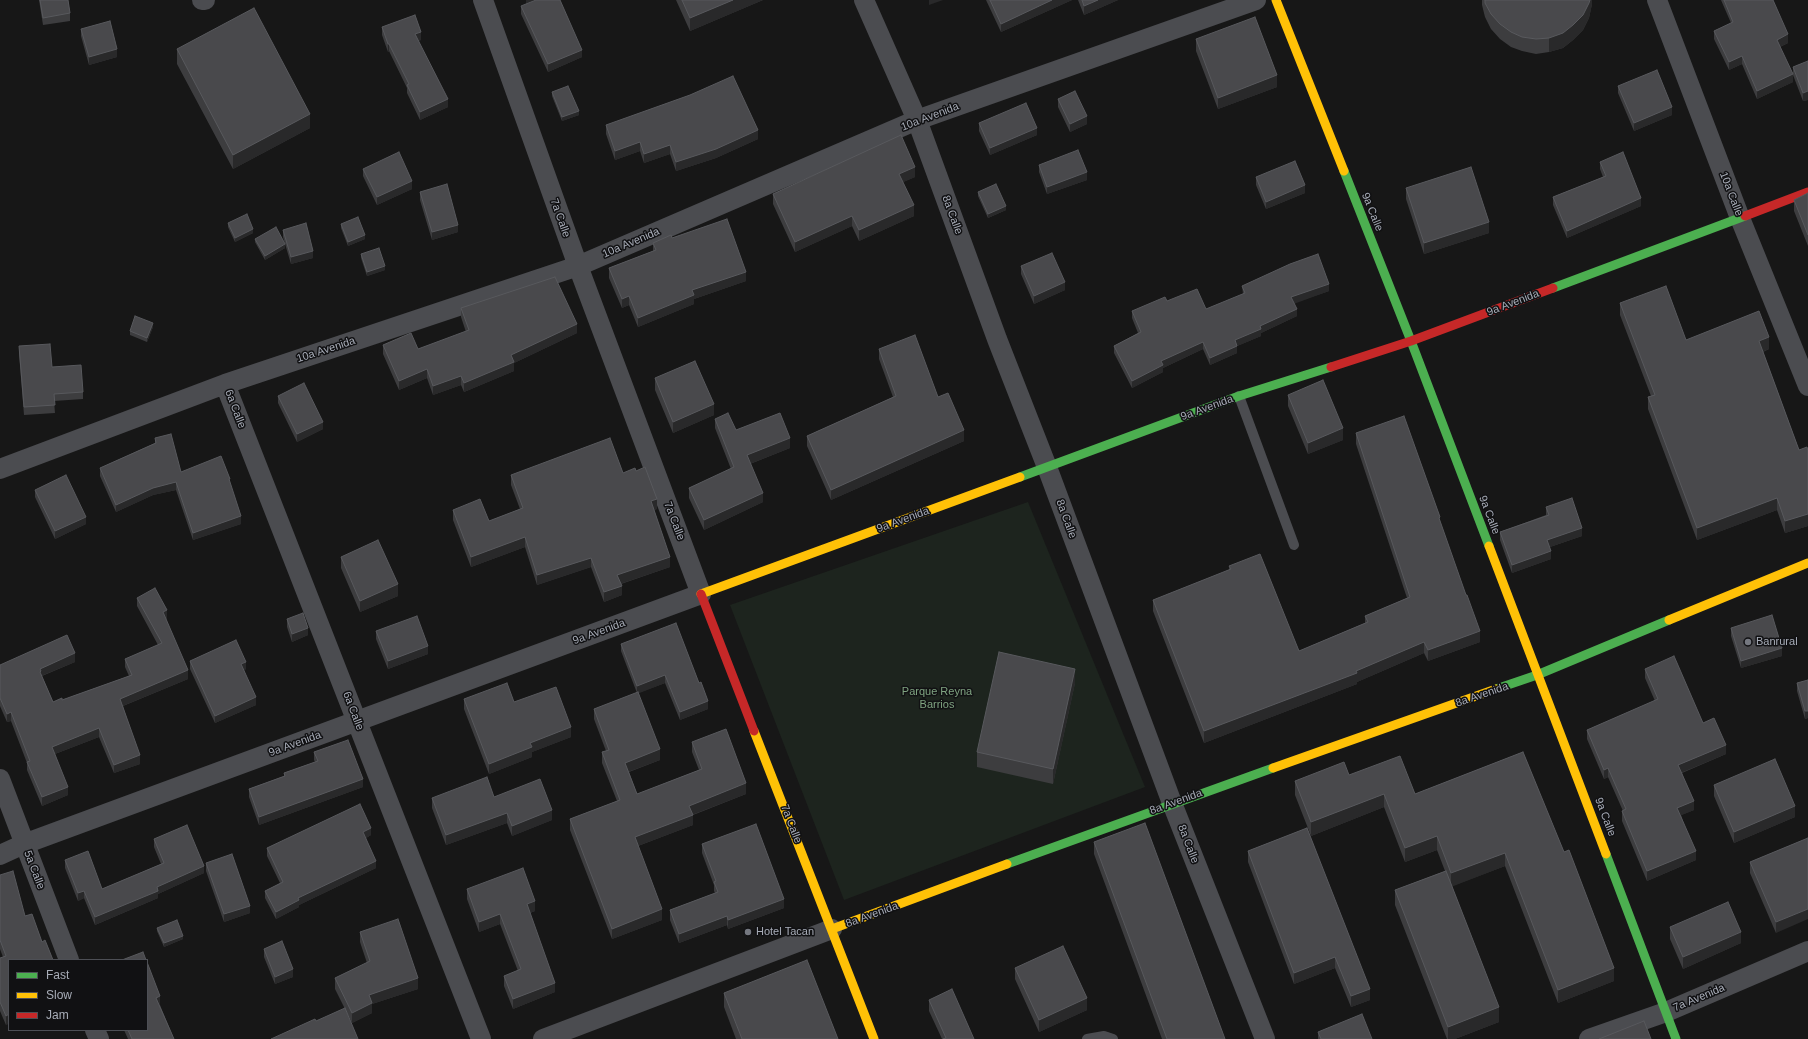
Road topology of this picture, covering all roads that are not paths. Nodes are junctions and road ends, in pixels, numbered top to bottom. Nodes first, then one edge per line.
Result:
1 (483, 0) edge
2 (864, 0) edge
3 (1256, 0) edge
4 (1276, 0) edge
5 (1657, 0) edge
6 (917, 120) junction
7 (1808, 192) edge
8 (1740, 218) junction
9 (578, 266) junction
10 (1410, 341) junction
11 (225, 384) junction
12 (1808, 386) edge
13 (1239, 396) junction
14 (1047, 467) junction
15 (0, 469) edge
16 (1294, 546) dead end
17 (1808, 563) edge
18 (701, 594) junction
19 (1537, 675) junction
20 (356, 722) junction
21 (0, 779) edge
22 (1172, 803) junction
23 (24, 844) junction
24 (0, 855) edge
25 (832, 930) junction
26 (1808, 951) edge
27 (69, 959) edge
28 (1666, 1012) junction
29 (481, 1039) edge
30 (542, 1039) edge
31 (874, 1039) edge
32 (1087, 1039) edge
33 (1113, 1039) edge
34 (1265, 1039) edge
35 (1589, 1039) edge
36 (1676, 1039) edge

1 - 9 street, 7a Calle
2 - 6 street, 8a Calle
3 - 6 street, 10a Avenida
4 - 10 street, 9a Calle
5 - 8 street, 10a Calle
6 - 9 street, 10a Avenida
6 - 14 street, 8a Calle
7 - 8 street, 9a Avenida
8 - 10 street, 9a Avenida
8 - 12 street, 10a Calle
9 - 11 street, 10a Avenida
9 - 18 street, 7a Calle
10 - 13 street, 9a Avenida
10 - 19 street, 9a Calle
11 - 15 street, 10a Avenida
11 - 20 street, 6a Calle
13 - 14 street, 9a Avenida
13 - 16 lane
14 - 18 street, 9a Avenida
14 - 22 street, 8a Calle
17 - 19 street, 8a Avenida
18 - 20 street, 9a Avenida
18 - 25 street, 7a Calle
19 - 22 street, 8a Avenida
19 - 28 street, 9a Calle
20 - 23 street, 9a Avenida
20 - 29 street, 6a Calle
21 - 23 street, 5a Calle
22 - 25 street, 8a Avenida
22 - 34 street, 8a Calle
23 - 24 street, 9a Avenida
23 - 27 street, 5a Calle
25 - 30 street, 8a Avenida
25 - 31 street, 7a Calle
26 - 28 street, 7a Avenida
28 - 35 street, 7a Avenida
28 - 36 street, 9a Calle
32 - 33 lane

